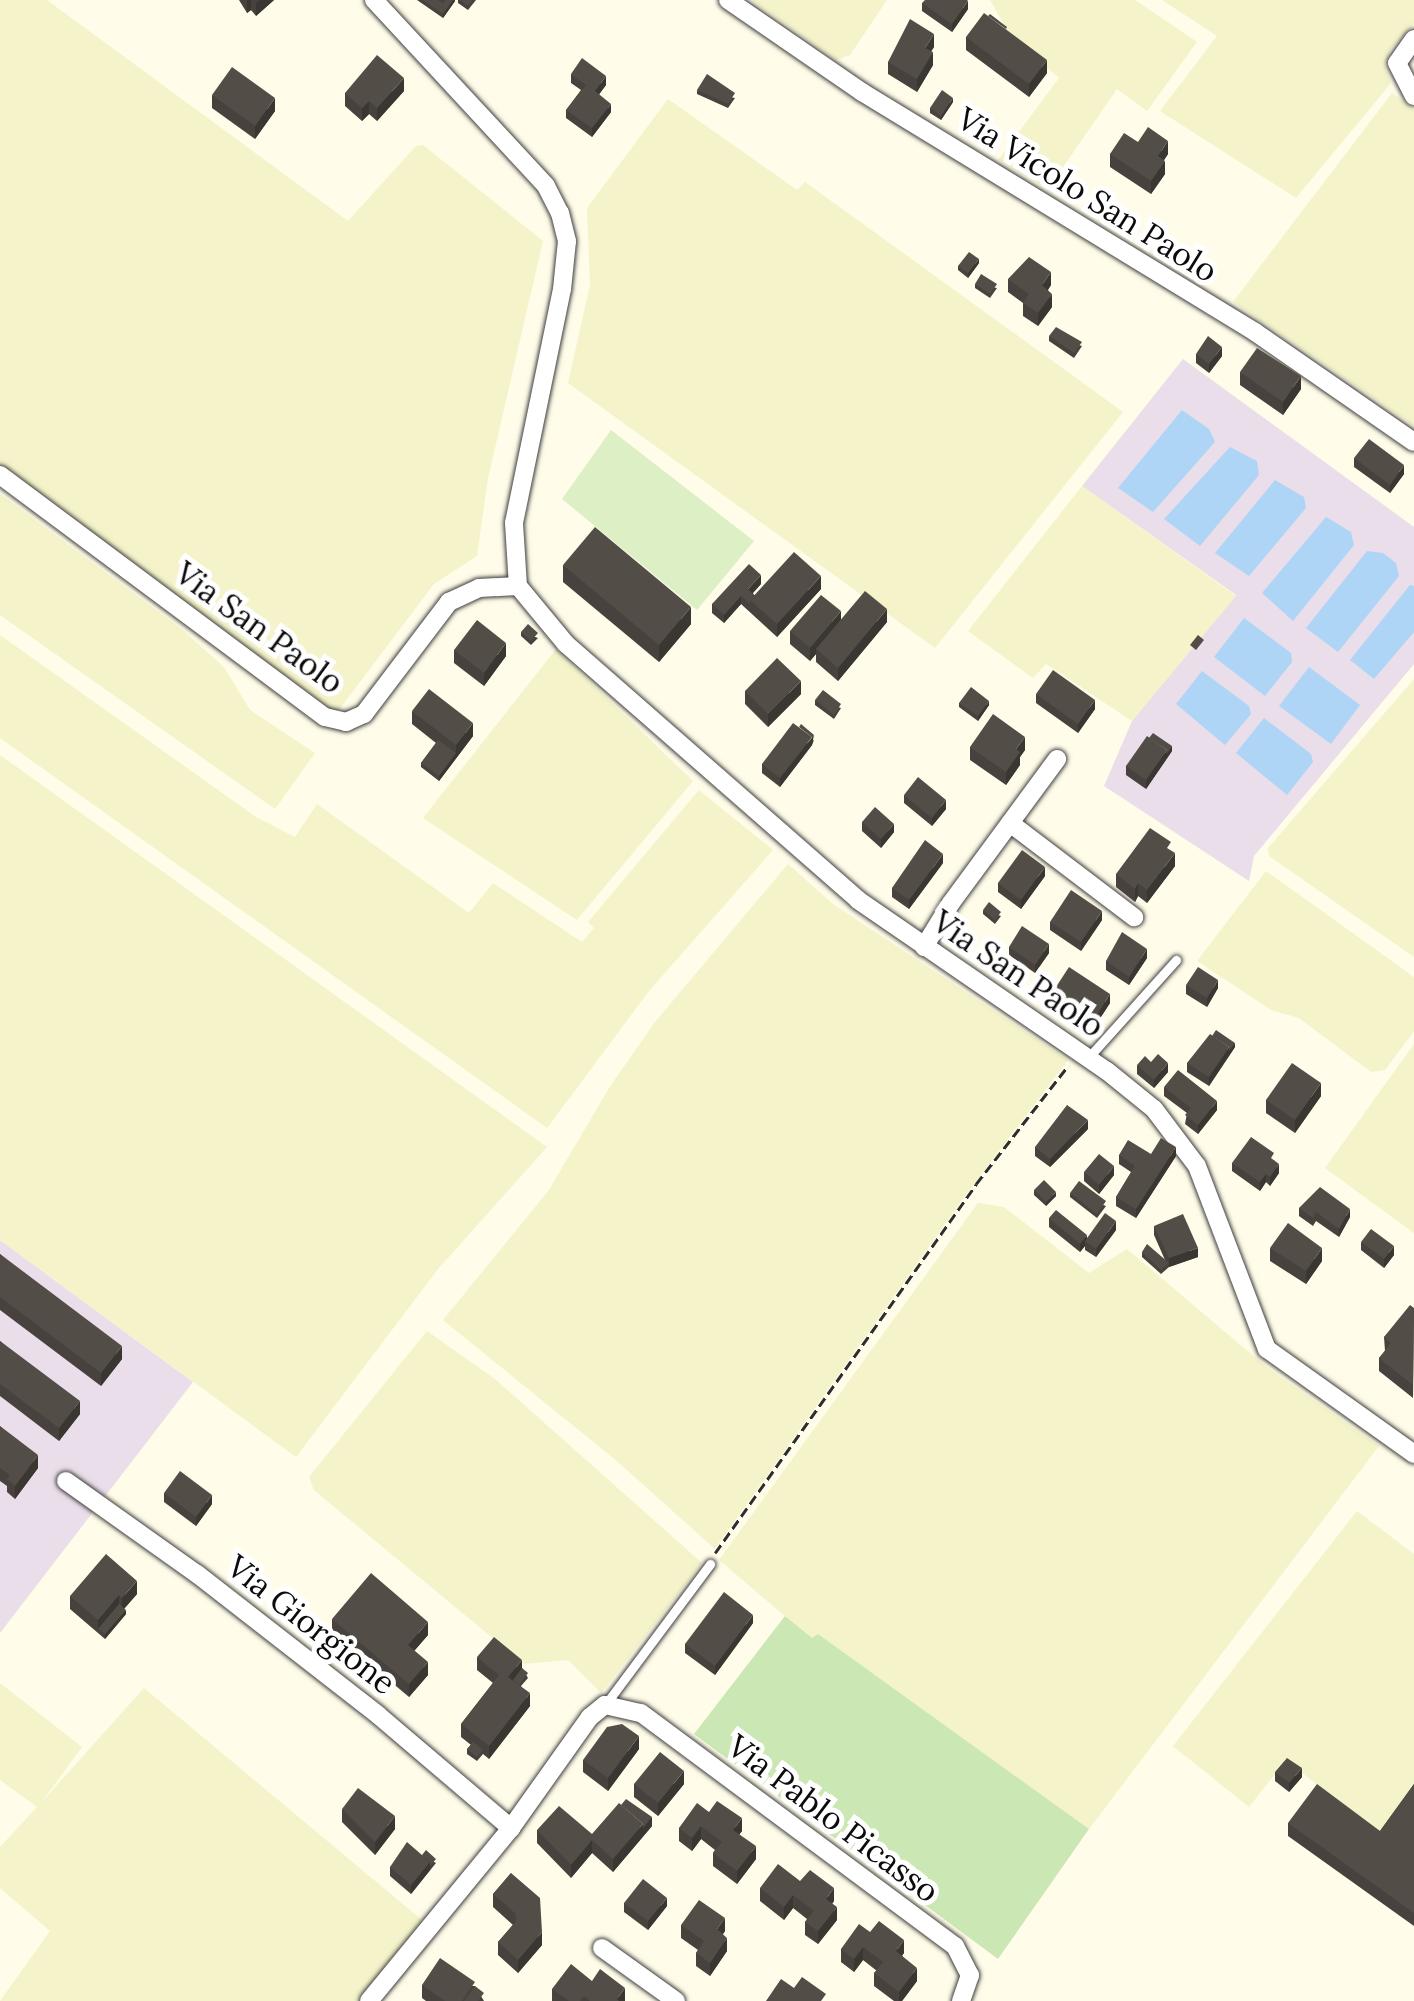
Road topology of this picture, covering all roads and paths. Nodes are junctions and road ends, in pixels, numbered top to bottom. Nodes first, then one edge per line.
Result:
1 (374, 0) edge
2 (728, 0) edge
3 (1414, 38) edge
4 (1414, 96) edge
5 (1414, 442) edge
6 (0, 476) edge
7 (518, 586) junction
8 (1057, 759) dead end
9 (1010, 823) junction
10 (1134, 916) dead end
11 (924, 947) junction
12 (1176, 960) dead end
13 (1084, 1055) junction
14 (1414, 1454) edge
15 (66, 1481) dead end
16 (710, 1564) joint
17 (615, 1706) junction
18 (511, 1828) junction
19 (602, 1948) dead end
20 (369, 2001) edge
21 (676, 2001) edge
22 (961, 2001) edge

1 - 7 street
2 - 5 street, Via Vicolo San Paolo
3 - 4 street
6 - 7 street, Via San Paolo
7 - 11 street, Via San Paolo
8 - 9 street
9 - 10 street
9 - 11 street
11 - 13 street, Via San Paolo
12 - 13 lane
13 - 14 street, Via San Paolo
13 - 16 path
15 - 18 street, Via Giorgione
16 - 17 lane
17 - 18 street
17 - 22 street, Via Pablo Picasso
18 - 20 street
19 - 21 street

